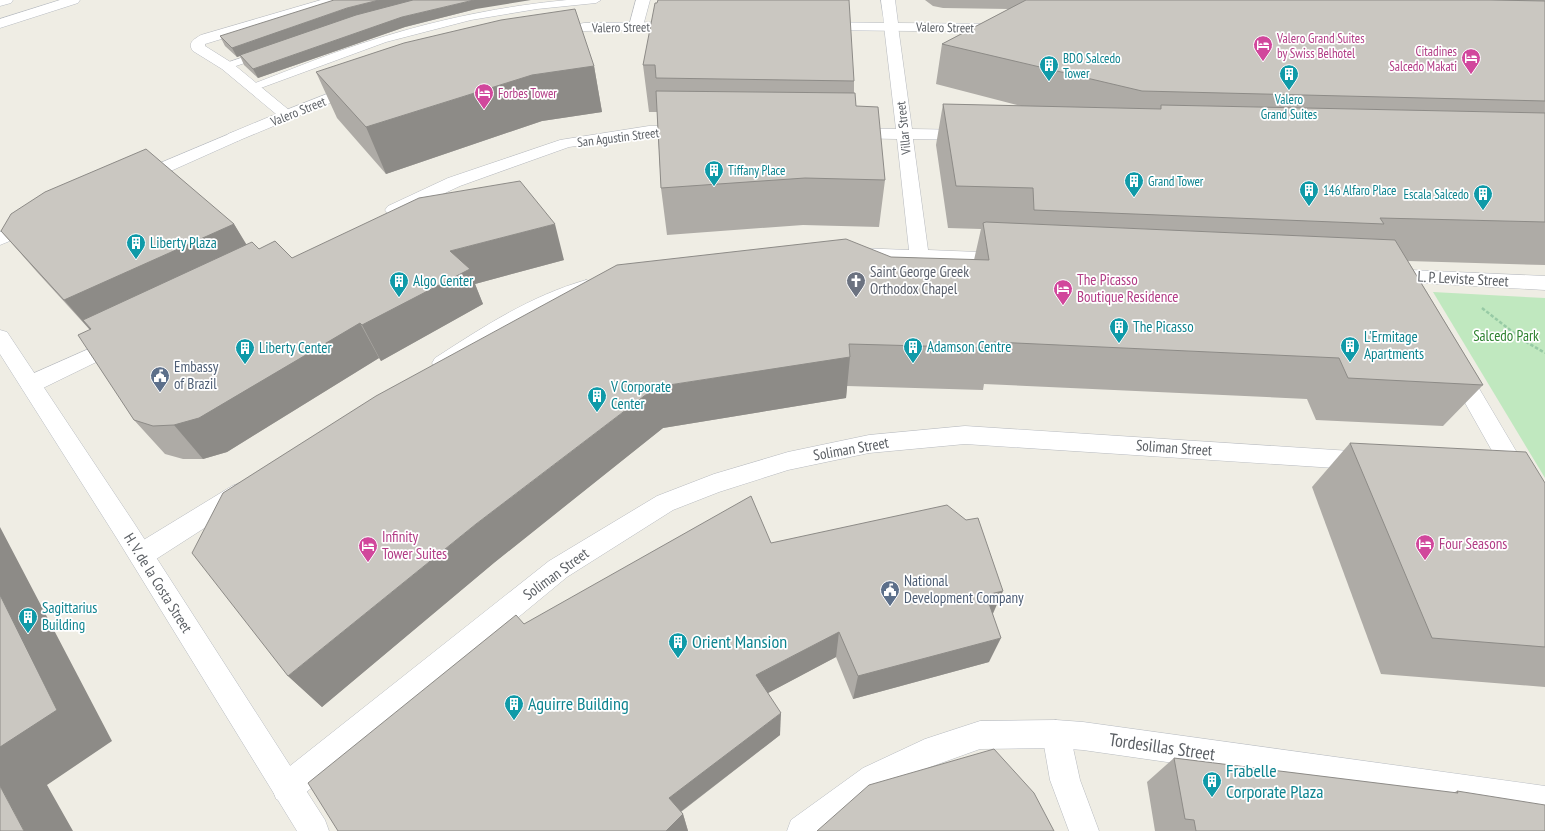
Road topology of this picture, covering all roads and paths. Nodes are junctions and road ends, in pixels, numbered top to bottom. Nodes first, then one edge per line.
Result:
1 (6, 0) edge
2 (73, 0) edge
3 (335, 0) edge
4 (596, 0) edge
5 (643, 0) edge
6 (888, 0) edge
7 (0, 2) edge
8 (0, 24) edge
9 (688, 24) edge
10 (636, 26) junction
11 (810, 26) edge
12 (891, 26) junction
13 (1015, 28) edge
14 (538, 35) edge
15 (272, 50) edge
16 (227, 66) junction
17 (371, 82) edge
18 (254, 88) junction
19 (288, 115) junction
20 (699, 131) edge
21 (834, 133) edge
22 (904, 134) junction
23 (984, 135) edge
24 (126, 184) edge
25 (47, 219) edge
26 (377, 219) edge
27 (0, 239) edge
28 (841, 254) edge
29 (919, 256) junction
30 (1022, 260) edge
31 (1370, 275) edge
32 (1403, 276) junction
33 (603, 281) edge
34 (1545, 283) edge
35 (1415, 296) edge
36 (1482, 308) dead end
37 (136, 334) edge
38 (0, 336) edge
39 (1446, 351) edge
40 (1545, 353) edge
41 (427, 372) edge
42 (31, 384) junction
43 (1385, 462) edge
44 (1488, 469) edge
45 (1517, 473) junction
46 (253, 484) edge
47 (1545, 522) edge
48 (141, 554) junction
49 (1056, 734) junction
50 (287, 788) junction
51 (1545, 801) edge
52 (314, 831) edge
53 (802, 831) edge
54 (1084, 831) edge

1 - 7 street
2 - 8 street
3 - 16 street
4 - 18 lane
5 - 10 street
6 - 12 street, Villar Street
9 - 10 street, Valero Street
10 - 14 street, Valero Street
11 - 12 street, Valero Street
12 - 13 street, Valero Street
12 - 22 street, Villar Street
15 - 16 lane
16 - 18 street
17 - 19 street, Valero Street
18 - 19 street
19 - 24 street, Valero Street
20 - 26 street, San Agustin Street
21 - 22 street
22 - 23 street
22 - 29 street, Villar Street
25 - 27 street
28 - 29 street
29 - 30 street
31 - 32 street, L. P. Leviste Street
32 - 34 street, L. P. Leviste Street
32 - 35 street
33 - 41 street
36 - 40 path
37 - 42 street
38 - 42 street, H. V. de la Costa Street
39 - 45 street
42 - 48 street, H. V. de la Costa Street
43 - 50 street, Soliman Street
44 - 45 street
45 - 47 street
46 - 48 street
48 - 50 street, H. V. de la Costa Street
49 - 51 street, Tordesillas Street
49 - 53 street, Tordesillas Street
49 - 54 street
50 - 52 street, H. V. de la Costa Street

